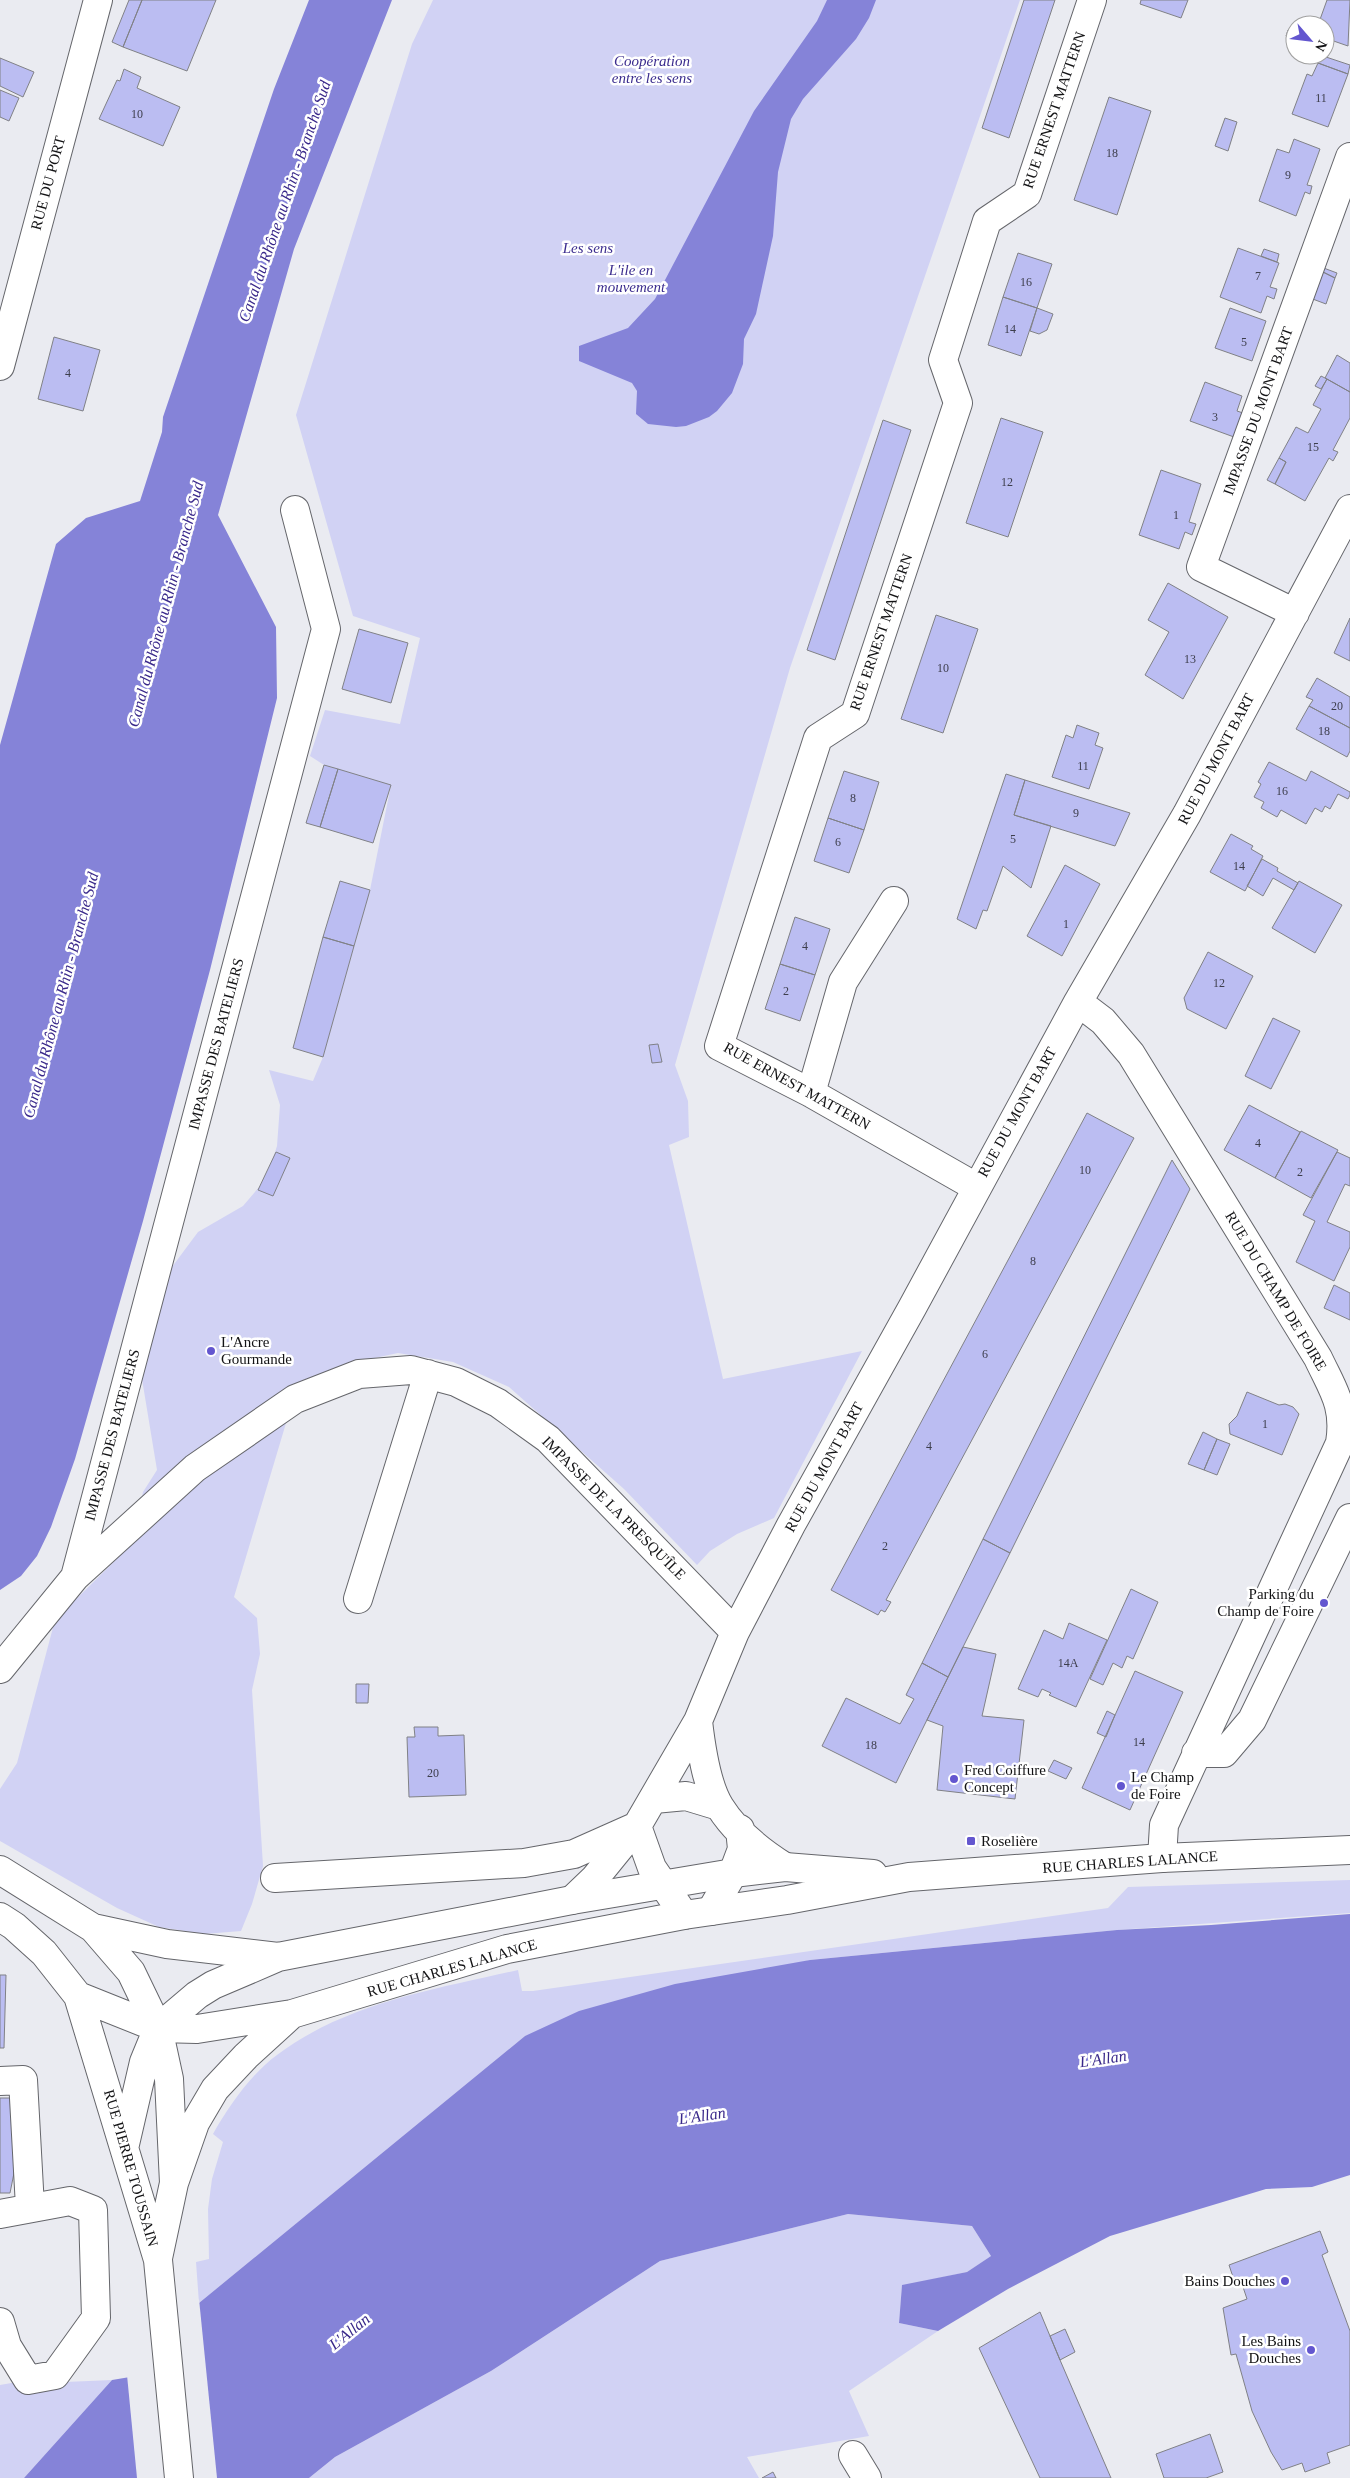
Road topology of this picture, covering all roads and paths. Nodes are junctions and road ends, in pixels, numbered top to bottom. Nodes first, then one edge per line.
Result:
1 (98, 0) edge
2 (1092, 0) edge
3 (1350, 157) edge
4 (0, 366) edge
5 (1350, 509) edge
6 (295, 510) dead end
7 (1295, 613) junction
8 (894, 901) dead end
9 (1078, 1002) junction
10 (811, 1093) junction
11 (976, 1187) junction
12 (428, 1374) junction
13 (1345, 1404) edge
14 (1350, 1518) edge
15 (75, 1577) junction
16 (358, 1599) dead end
17 (735, 1632) junction
18 (0, 1669) edge
19 (698, 1721) junction
20 (1196, 1753) junction
21 (654, 1799) junction
22 (720, 1806) junction
23 (637, 1826) junction
24 (740, 1829) junction
25 (1350, 1850) edge
26 (1162, 1858) junction
27 (785, 1867) junction
28 (0, 1870) edge
29 (733, 1873) junction
30 (909, 1877) junction
31 (275, 1878) dead end
32 (664, 1885) junction
33 (572, 1900) junction
34 (711, 1910) junction
35 (684, 1915) junction
36 (0, 1917) edge
37 (93, 1928) junction
38 (278, 1957) junction
39 (78, 1996) junction
40 (292, 2014) junction
41 (158, 2028) junction
42 (0, 2081) edge
43 (124, 2149) junction
44 (174, 2183) junction
45 (30, 2207) junction
46 (0, 2214) edge
47 (158, 2260) junction
48 (0, 2322) edge
49 (853, 2455) dead end
50 (179, 2478) edge
51 (867, 2478) edge

1 - 4 street, RUE DU PORT
2 - 10 street, RUE ERNEST MATTERN
3 - 7 street, IMPASSE DU MONT BART
5 - 7 street, RUE DU MONT BART
6 - 15 street, IMPASSE DES BATELIERS
7 - 9 street, RUE DU MONT BART
8 - 10 street
9 - 11 street, RUE DU MONT BART
9 - 13 street, RUE DU CHAMP DE FOIRE
10 - 11 street, RUE ERNEST MATTERN
11 - 17 street, RUE DU MONT BART
12 - 15 street, IMPASSE DE LA PRESQU'ÎLE
12 - 16 street
12 - 17 street, IMPASSE DE LA PRESQU'ÎLE
13 - 20 street, RUE DU CHAMP DE FOIRE
14 - 20 street
15 - 18 street, IMPASSE DE LA PRESQU'ÎLE
17 - 19 street, RUE DU MONT BART
19 - 21 street, RUE DU MONT BART
19 - 22 street
20 - 26 street, RUE DU CHAMP DE FOIRE
21 - 22 street
21 - 23 street, RUE DU MONT BART
22 - 24 street
23 - 31 street
23 - 32 street
23 - 33 street, RUE DU MONT BART
24 - 27 street
24 - 29 street
25 - 26 street, RUE CHARLES LALANCE
26 - 30 street, RUE CHARLES LALANCE
27 - 29 street, RUE CHARLES LALANCE
27 - 30 street, RUE CHARLES LALANCE
28 - 37 street
29 - 32 street, RUE CHARLES LALANCE
29 - 34 street
30 - 34 street, RUE CHARLES LALANCE
32 - 33 street, RUE CHARLES LALANCE
32 - 35 street
33 - 38 street, RUE CHARLES LALANCE
34 - 35 street, RUE CHARLES LALANCE
35 - 40 street, RUE CHARLES LALANCE
36 - 39 street
37 - 38 street, RUE CHARLES LALANCE
37 - 41 street, RUE PIERRE TOUSSAIN
38 - 41 street
39 - 41 street
39 - 43 street, RUE PIERRE TOUSSAIN
40 - 41 street
40 - 44 street, RUE CHARLES LALANCE
41 - 43 street
41 - 44 street, RUE PIERRE TOUSSAIN
42 - 45 street
43 - 47 street, RUE PIERRE TOUSSAIN
44 - 47 street, RUE PIERRE TOUSSAIN
45 - 46 street
45 - 48 street
47 - 50 street
49 - 51 street

